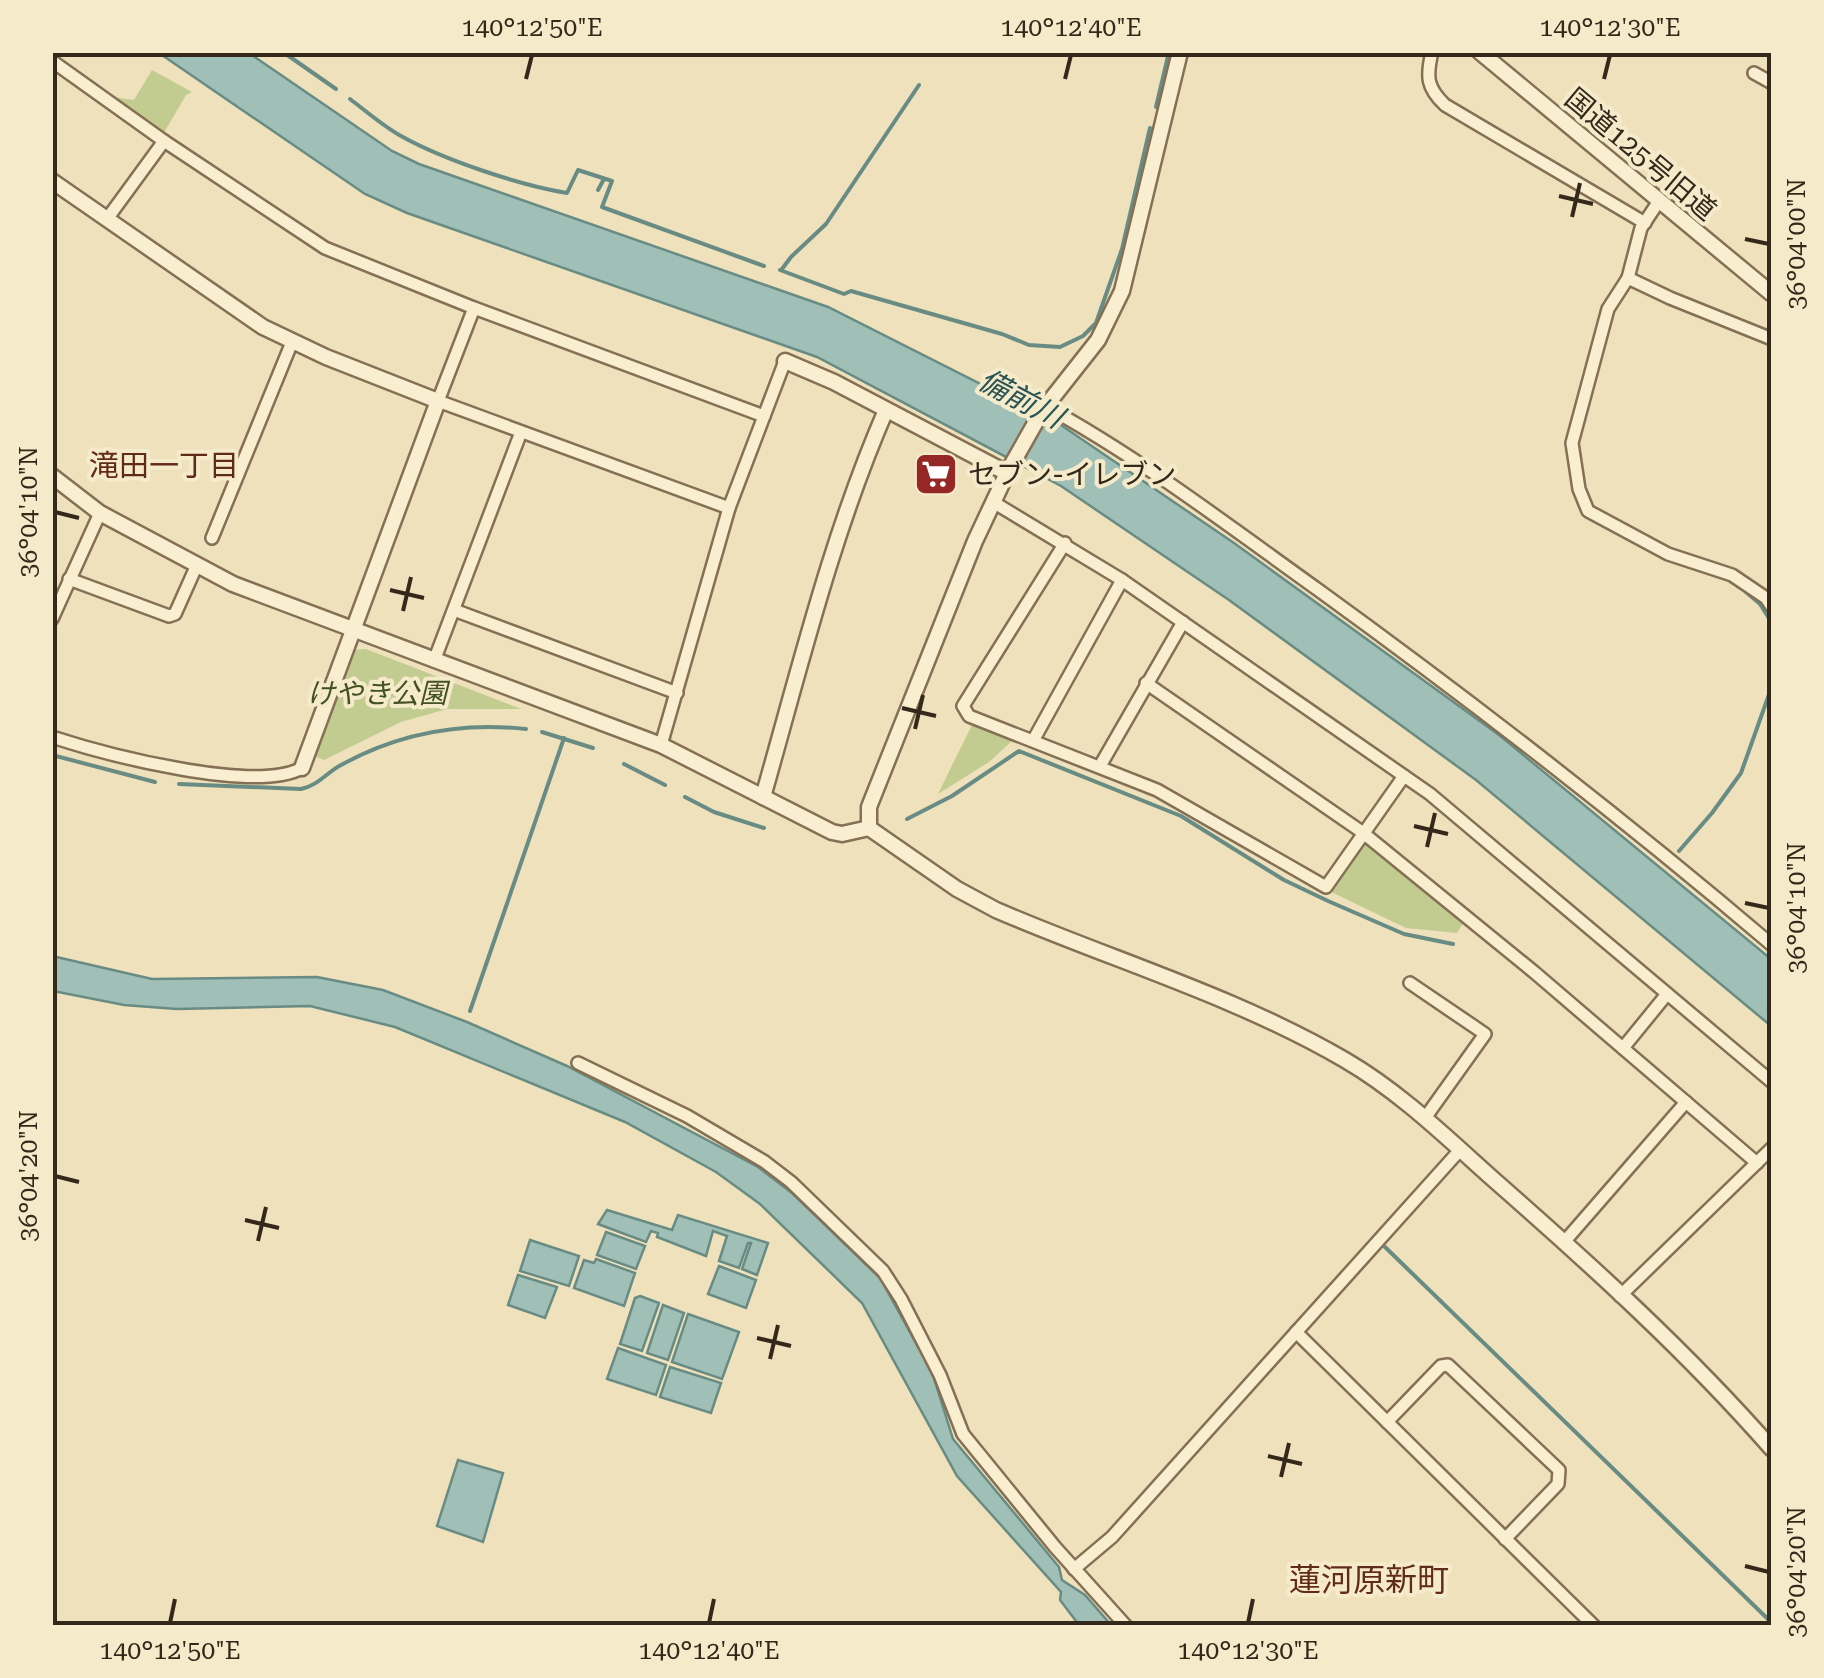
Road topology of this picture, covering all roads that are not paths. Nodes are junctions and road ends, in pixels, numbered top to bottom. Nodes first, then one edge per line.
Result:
1 (1180, 52) edge
2 (1432, 52) edge
3 (1480, 52) edge
4 (52, 61) edge
5 (1754, 73) dead end
6 (1772, 83) edge
7 (164, 140) junction
8 (52, 181) edge
9 (1659, 202) junction
10 (108, 220) junction
11 (1645, 223) junction
12 (1628, 278) junction
13 (1772, 294) edge
14 (474, 308) junction
15 (1772, 339) edge
16 (292, 342) junction
17 (785, 361) joint
18 (438, 401) junction
19 (1044, 409) junction
20 (886, 410) junction
21 (764, 416) junction
22 (522, 432) junction
23 (1009, 469) junction
24 (52, 476) edge
25 (993, 502) junction
26 (729, 508) junction
27 (100, 514) junction
28 (212, 538) dead end
29 (1065, 543) junction
30 (196, 567) junction
31 (70, 579) junction
32 (1122, 580) junction
33 (1770, 599) edge
34 (454, 610) junction
35 (52, 619) edge
36 (1183, 622) junction
37 (352, 630) junction
38 (434, 662) junction
39 (1146, 683) junction
40 (677, 693) junction
41 (52, 737) edge
42 (1034, 739) junction
43 (662, 745) junction
44 (1100, 766) junction
45 (302, 768) joint
46 (1404, 776) junction
47 (763, 797) junction
48 (868, 828) junction
49 (1362, 832) junction
50 (1772, 946) edge
51 (1410, 983) dead end
52 (1667, 994) junction
53 (1623, 1048) junction
54 (578, 1064) dead end
55 (1772, 1082) edge
56 (1686, 1102) junction
57 (1426, 1118) junction
58 (1772, 1148) edge
59 (1460, 1150) junction
60 (1757, 1162) junction
61 (1564, 1241) junction
62 (1620, 1296) junction
63 (1296, 1332) junction
64 (1386, 1422) junction
65 (1772, 1450) edge
66 (1505, 1539) junction
67 (1074, 1570) junction
68 (1126, 1626) edge
69 (1594, 1626) edge

1 - 19 street
2 - 11 street
3 - 9 street, 国道125号旧道
4 - 7 street
5 - 6 street
7 - 10 street
7 - 14 street
8 - 10 street
9 - 11 street
9 - 13 street, 国道125号旧道
10 - 16 street
11 - 12 street
12 - 15 street
12 - 33 street
14 - 18 street
14 - 21 street
16 - 18 street
16 - 28 street
17 - 20 street
17 - 21 street
18 - 22 street
18 - 37 street
19 - 23 street
19 - 50 street
20 - 23 street
20 - 47 street
21 - 26 street
22 - 26 street
22 - 34 street
23 - 25 street
24 - 27 street
25 - 29 street
25 - 48 street
26 - 40 street
27 - 30 street
27 - 31 street
29 - 32 street
29 - 42 street
30 - 31 street
30 - 37 street
31 - 35 street
32 - 36 street
32 - 42 street
34 - 38 street
34 - 40 street
36 - 39 street
36 - 46 street
37 - 38 street
37 - 45 street
38 - 43 street
39 - 44 street
39 - 49 street
40 - 43 street
41 - 45 street
42 - 44 street
43 - 47 street
44 - 49 street
46 - 49 street
46 - 52 street
47 - 48 street
48 - 57 street
49 - 53 street
51 - 57 street
52 - 53 street
52 - 55 street
53 - 56 street
54 - 67 street
56 - 60 street
56 - 61 street
57 - 59 street
58 - 60 street
59 - 61 street
59 - 63 street
60 - 62 street
61 - 62 street
62 - 65 street
63 - 64 street
63 - 67 street
64 - 66 street
64 - 66 street
66 - 69 street
67 - 68 street

